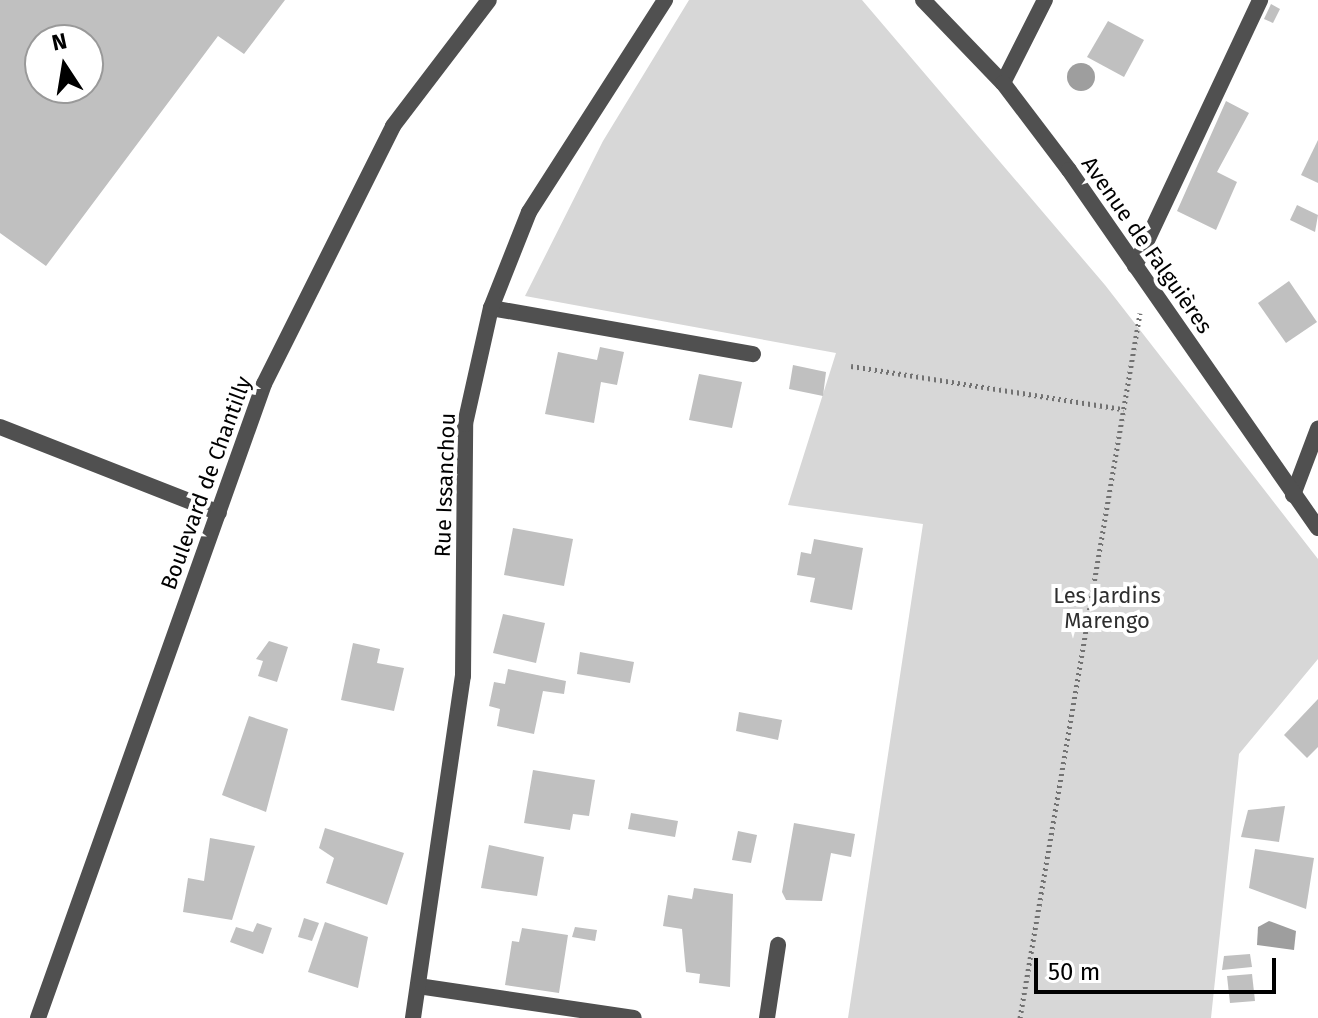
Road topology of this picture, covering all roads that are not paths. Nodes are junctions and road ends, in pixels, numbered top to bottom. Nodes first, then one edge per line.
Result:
1 (489, 0) edge
2 (665, 0) edge
3 (923, 0) edge
4 (1045, 0) edge
5 (1260, 0) edge
6 (1003, 83) junction
7 (1135, 266) junction
8 (491, 308) junction
9 (753, 354) dead end
10 (0, 427) edge
11 (1318, 429) edge
12 (1293, 495) junction
13 (219, 513) junction
14 (1318, 528) edge
15 (778, 945) dead end
16 (418, 986) junction
17 (38, 1018) edge
18 (413, 1018) edge
19 (634, 1018) edge
20 (767, 1018) edge

1 - 13 street, Boulevard de Chantilly
2 - 8 street, Rue Issanchou
3 - 6 street, Avenue de Falguières
4 - 6 street
5 - 7 street
6 - 7 street, Avenue de Falguières
7 - 12 street, Avenue de Falguières
8 - 9 street
8 - 16 street, Rue Issanchou
10 - 13 street
11 - 12 street
12 - 14 street, Avenue de Falguières
13 - 17 street, Boulevard de Chantilly
15 - 20 street
16 - 18 street, Rue Issanchou
16 - 19 street

